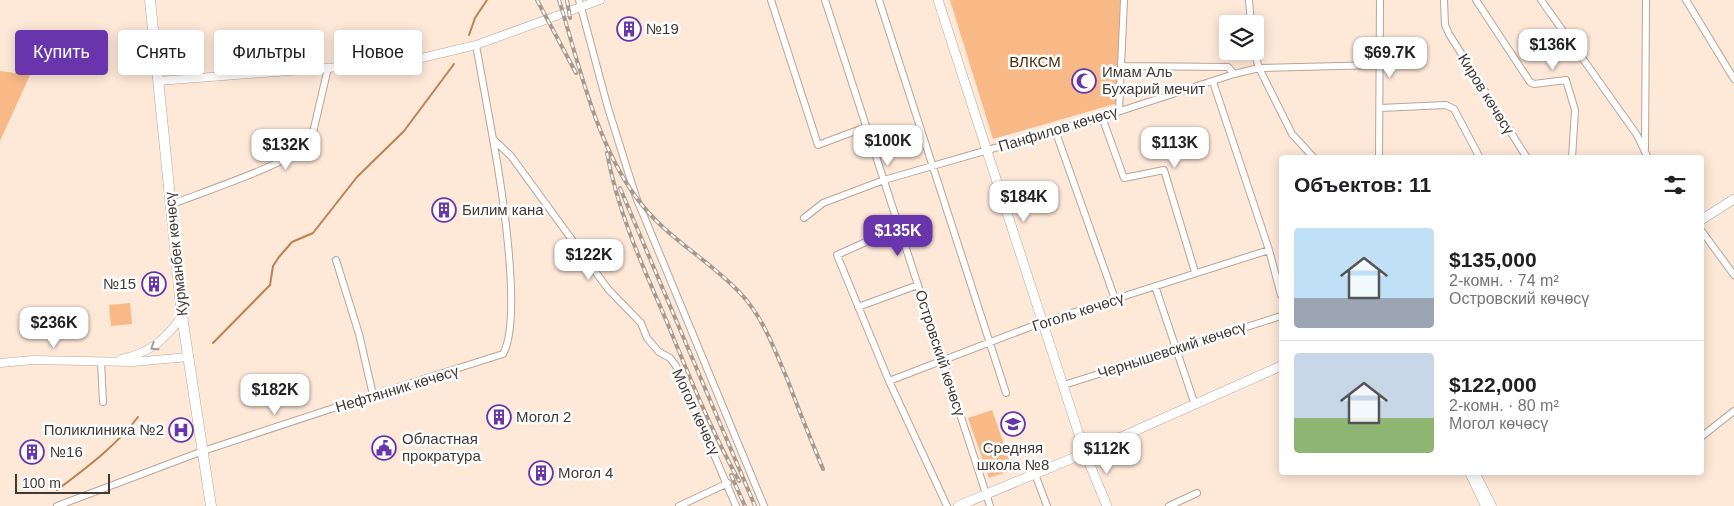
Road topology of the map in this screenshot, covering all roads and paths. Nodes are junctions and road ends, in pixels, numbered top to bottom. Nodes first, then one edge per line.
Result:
1 (150, 0) edge
2 (600, 0) edge
3 (771, 0) edge
4 (825, 0) edge
5 (879, 0) edge
6 (938, 0) edge
7 (1124, 0) edge
8 (1249, 0) edge
9 (1380, 0) edge
10 (1444, 0) edge
11 (1476, 0) edge
12 (1541, 0) edge
13 (1646, 0) edge
14 (1686, 0) edge
15 (580, 3) edge
16 (1250, 15) edge
17 (476, 45) junction
18 (1257, 60) edge
19 (1122, 66) junction
20 (1380, 66) junction
21 (328, 68) junction
22 (1259, 68) junction
23 (1234, 74) junction
24 (1734, 79) edge
25 (158, 81) junction
26 (1213, 82) junction
27 (1380, 108) junction
28 (1119, 111) junction
29 (1102, 117) junction
30 (866, 127) junction
31 (1055, 130) junction
32 (493, 139) junction
33 (988, 150) junction
34 (1311, 155) edge
35 (1379, 155) edge
36 (1478, 155) edge
37 (1525, 155) edge
38 (1572, 155) edge
39 (1646, 155) edge
40 (1646, 155) edge
41 (932, 165) junction
42 (884, 180) junction
43 (1734, 200) edge
44 (170, 204) junction
45 (804, 218) dead end
46 (1704, 218) edge
47 (899, 227) junction
48 (1704, 234) edge
49 (1269, 250) junction
50 (336, 260) dead end
51 (1195, 272) junction
52 (1734, 275) edge
53 (918, 285) junction
54 (1155, 286) junction
55 (1279, 288) edge
56 (1115, 299) junction
57 (858, 307) junction
58 (182, 316) junction
59 (1279, 317) edge
60 (1043, 322) junction
61 (988, 343) junction
62 (1176, 350) junction
63 (188, 357) junction
64 (942, 360) junction
65 (101, 361) junction
66 (114, 361) junction
67 (0, 363) edge
68 (1279, 367) edge
69 (889, 382) junction
70 (1064, 385) junction
71 (1006, 394) dead end
72 (373, 395) junction
73 (103, 402) dead end
74 (1195, 405) junction
75 (1734, 411) edge
76 (1704, 436) edge
77 (203, 451) junction
78 (1086, 453) junction
79 (1035, 474) junction
80 (1470, 475) edge
81 (1476, 475) edge
82 (728, 483) junction
83 (1197, 493) dead end
84 (986, 494) junction
85 (57, 506) edge
86 (211, 506) edge
87 (678, 506) edge
88 (736, 506) edge
89 (764, 506) edge
90 (947, 506) edge
91 (958, 506) edge
92 (990, 506) edge
93 (1047, 506) edge
94 (1107, 506) edge
95 (1169, 506) edge
96 (1486, 506) edge
97 (1492, 506) edge

1 - 25 main road, Курманбек көчөсү
2 - 15 street
3 - 30 street
4 - 30 street, Островский көчөсү
5 - 41 street
6 - 33 main road
7 - 19 street
8 - 16 street
9 - 20 street
10 - 37 street, Киров көчөсү
11 - 38 street
12 - 39 street
13 - 40 street
14 - 24 street
15 - 17 street
15 - 89 street
17 - 21 street
17 - 32 street
18 - 22 street
19 - 23 street
19 - 28 street
20 - 22 street, Панфилов көчөсү
20 - 27 street
21 - 25 street
21 - 44 street
22 - 23 street, Панфилов көчөсү
22 - 34 street
23 - 26 street, Панфилов көчөсү
25 - 44 main road, Курманбек көчөсү
26 - 28 street, Панфилов көчөсү
26 - 49 street
27 - 35 street
27 - 36 street
28 - 29 street, Панфилов көчөсү
29 - 31 street, Панфилов көчөсү
29 - 51 street
30 - 42 street, Островский көчөсү
31 - 33 street, Панфилов көчөсү
31 - 56 street
32 - 72 street, Нефтянник көчөсү
32 - 82 street, Могол көчөсү
33 - 41 street, Панфилов көчөсү
33 - 60 main road
41 - 42 street, Панфилов көчөсү
41 - 61 street
42 - 45 street, Панфилов көчөсү
42 - 47 street, Островский көчөсү
43 - 46 main road
44 - 58 main road, Курманбек көчөсү
47 - 53 street, Островский көчөсү
47 - 57 street
48 - 52 street
49 - 51 street, Гоголь көчөсү
49 - 55 street
50 - 72 street
51 - 54 street, Гоголь көчөсү
53 - 57 street
53 - 64 street, Островский көчөсү
54 - 56 street, Гоголь көчөсү
54 - 62 street
56 - 60 street, Гоголь көчөсү
57 - 69 street
58 - 63 main road, Курманбек көчөсү
58 -> 66 street
59 - 62 street, Чернышевский көчөсү
60 - 61 street, Гоголь көчөсү
60 - 70 main road
61 - 64 street, Гоголь көчөсү
61 - 71 street
62 - 70 street, Чернышевский көчөсү
62 - 74 street
63 - 66 street
63 - 77 main road, Курманбек көчөсү
64 - 69 street, Гоголь көчөсү
64 - 84 street, Островский көчөсү
65 - 66 street
65 - 67 street
65 - 73 street
68 - 74 main road
69 - 90 street
70 - 78 main road
72 - 77 street, Нефтянник көчөсү
74 - 78 main road
75 - 76 street
77 - 85 street, Нефтянник көчөсү
77 - 86 main road, Курманбек көчөсү
78 - 79 main road
78 - 94 main road
79 - 84 main road
79 - 93 street
80 - 96 street
81 - 97 street
82 - 87 street
82 - 88 street, Могол көчөсү
83 - 95 street
84 - 91 main road
84 - 92 street, Островский көчөсү

